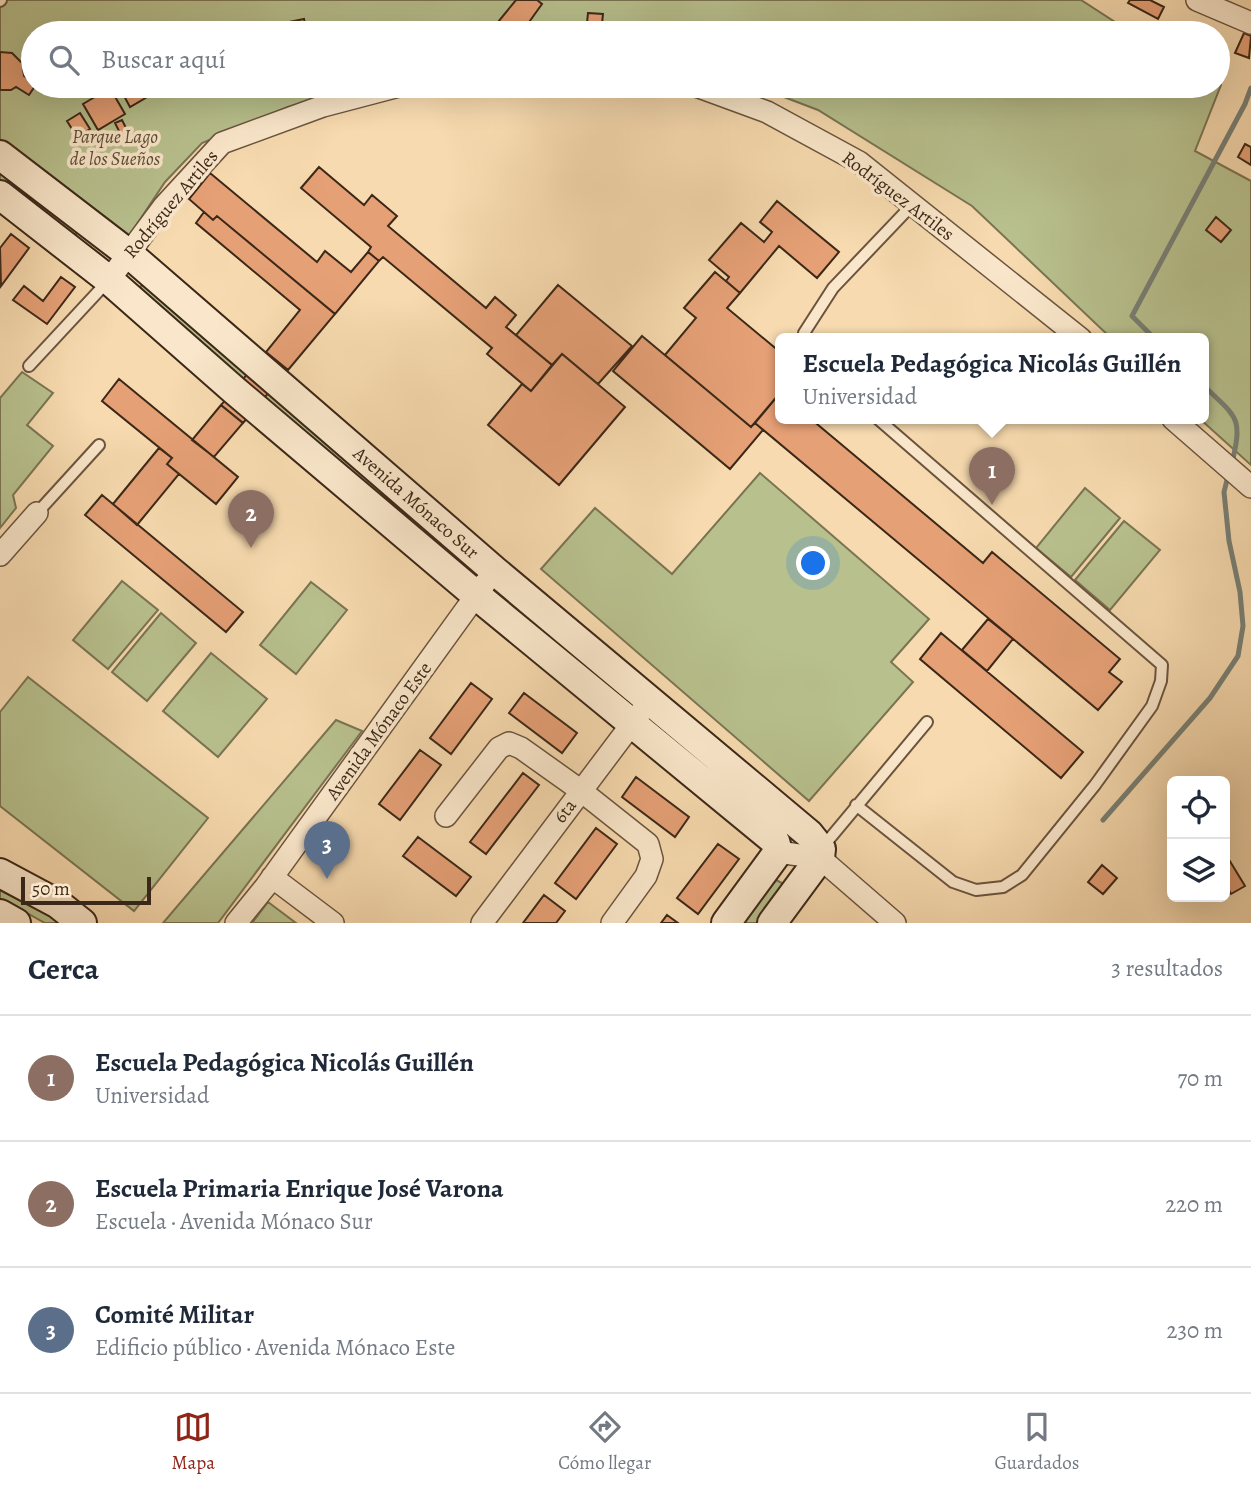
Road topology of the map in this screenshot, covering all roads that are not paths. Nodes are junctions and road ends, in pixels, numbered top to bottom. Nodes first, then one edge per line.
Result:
1 (1197, 0) edge
2 (1251, 23) edge
3 (353, 98) edge
4 (729, 98) edge
5 (0, 155) edge
6 (0, 195) edge
7 (913, 204) junction
8 (129, 254) junction
9 (109, 280) junction
10 (804, 333) edge
11 (1074, 333) edge
12 (29, 366) dead end
13 (884, 424) edge
14 (1179, 424) edge
15 (99, 445) dead end
16 (1251, 487) edge
17 (37, 513) joint
18 (0, 555) edge
19 (495, 571) junction
20 (476, 596) junction
21 (650, 700) junction
22 (927, 722) dead end
23 (632, 723) junction
24 (580, 790) junction
25 (856, 805) junction
26 (446, 816) dead end
27 (778, 852) junction
28 (820, 853) junction
29 (0, 873) edge
30 (272, 877) junction
31 (0, 914) edge
32 (16, 923) edge
33 (82, 923) edge
34 (236, 923) edge
35 (333, 923) edge
36 (482, 923) edge
37 (612, 923) edge
38 (726, 923) edge
39 (772, 923) edge
40 (895, 923) edge

1 - 2 street
3 - 8 street, Rodríguez Artiles
4 - 7 street, Rodríguez Artiles
5 - 8 main road, Avenida Mónaco Sur
6 - 9 main road, Avenida Mónaco Sur
7 - 10 lane
7 - 11 street, Rodríguez Artiles
8 - 9 street, Rodríguez Artiles
8 - 19 main road, Avenida Mónaco Sur
9 - 12 lane
9 - 20 main road, Avenida Mónaco Sur
13 - 25 lane
14 - 16 street
15 - 17 lane
17 - 18 street
19 - 20 street, Avenida Mónaco Este
19 - 21 main road, Avenida Mónaco Sur
20 - 23 main road, Avenida Mónaco Sur
20 - 30 street, Avenida Mónaco Este
21 - 23 street, 6ta
21 - 28 main road, Avenida Mónaco Sur
22 - 25 lane
23 - 24 street, 6ta
23 - 27 main road, Avenida Mónaco Sur
24 - 26 street
24 - 36 street, 6ta
24 - 37 street
25 - 28 lane
27 - 28 street
27 - 38 main road
28 - 39 main road
28 - 40 street
29 - 33 main road
30 - 34 street, Avenida Mónaco Este
30 - 35 street
31 - 32 main road

